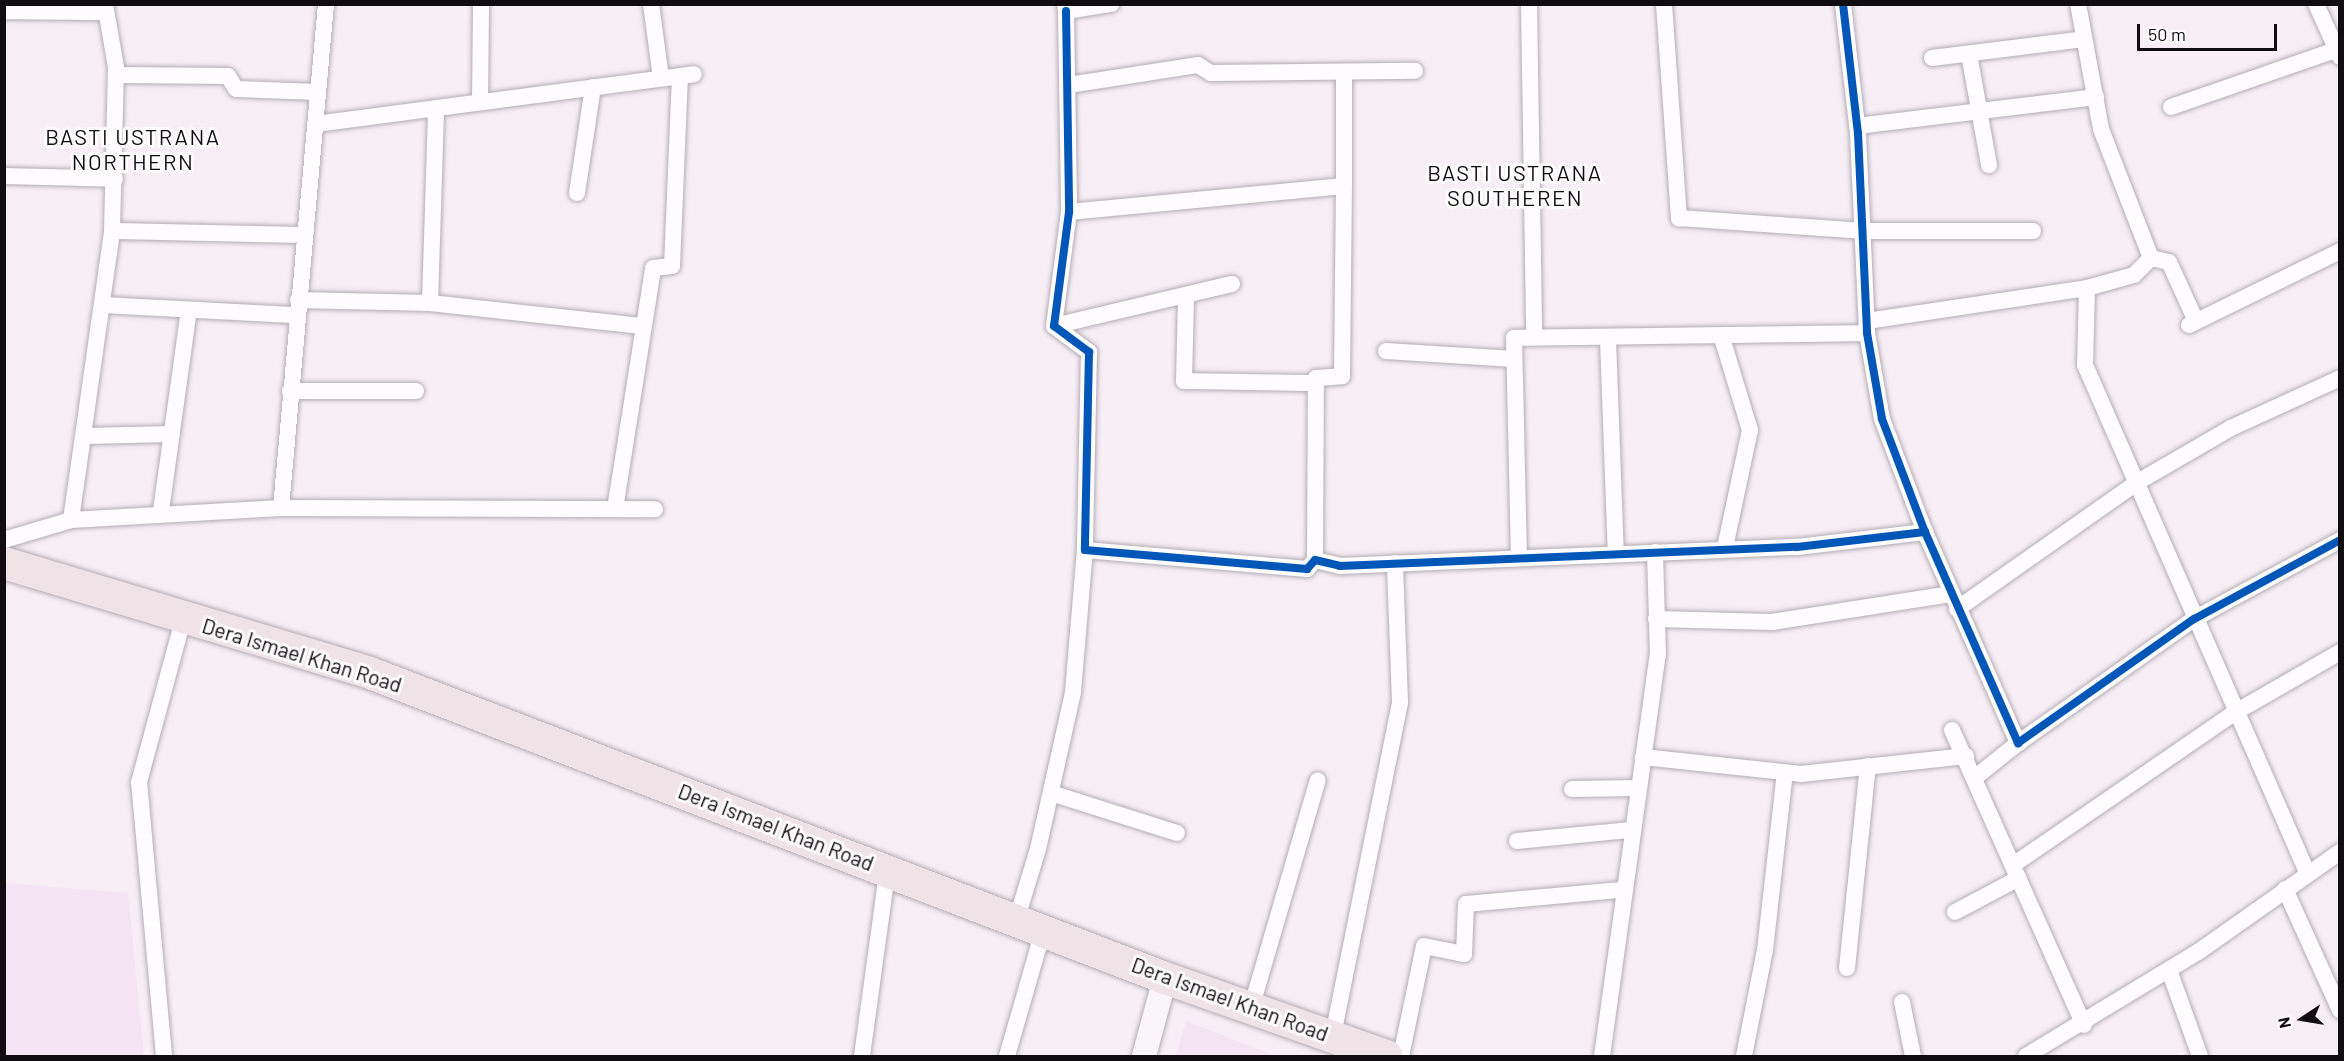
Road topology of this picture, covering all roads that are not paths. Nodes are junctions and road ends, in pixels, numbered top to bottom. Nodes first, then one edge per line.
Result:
1 (326, 4) edge
2 (481, 4) edge
3 (651, 4) edge
4 (1112, 4) edge
5 (1529, 4) edge
6 (1664, 4) edge
7 (1843, 4) edge
8 (2078, 4) edge
9 (2316, 4) edge
10 (105, 8) edge
11 (1066, 8) edge
12 (4, 10) edge
13 (2084, 39) junction
14 (1969, 54) junction
15 (2338, 54) edge
16 (1932, 58) dead end
17 (1415, 71) dead end
18 (1344, 73) junction
19 (116, 75) junction
20 (661, 78) junction
21 (1069, 85) junction
22 (593, 87) junction
23 (318, 92) junction
24 (2096, 97) junction
25 (480, 102) junction
26 (2171, 107) dead end
27 (436, 108) junction
28 (1979, 111) junction
29 (316, 124) junction
30 (1857, 126) junction
31 (1989, 165) dead end
32 (4, 176) edge
33 (115, 179) junction
34 (1344, 186) junction
35 (577, 193) dead end
36 (1069, 212) junction
37 (112, 231) junction
38 (1865, 231) junction
39 (2033, 231) dead end
40 (305, 235) junction
41 (2340, 251) edge
42 (2151, 258) junction
43 (1232, 284) dead end
44 (2087, 288) junction
45 (1186, 299) junction
46 (430, 303) junction
47 (103, 305) junction
48 (298, 308) junction
49 (189, 310) junction
50 (644, 326) junction
51 (1054, 326) junction
52 (1867, 327) junction
53 (1534, 335) junction
54 (1722, 338) junction
55 (1608, 340) junction
56 (1386, 351) dead end
57 (1514, 359) junction
58 (2340, 378) edge
59 (1316, 383) junction
60 (290, 391) junction
61 (416, 391) dead end
62 (172, 434) junction
63 (84, 436) junction
64 (2136, 483) junction
65 (281, 508) junction
66 (615, 509) junction
67 (655, 509) dead end
68 (161, 511) junction
69 (71, 520) junction
70 (1925, 532) junction
71 (4, 540) edge
72 (2340, 540) edge
73 (1725, 548) junction
74 (1085, 550) junction
75 (1655, 552) junction
76 (1616, 554) junction
77 (1519, 558) junction
78 (1315, 560) junction
79 (4, 563) edge
80 (1395, 563) junction
81 (1954, 602) junction
82 (171, 618) junction
83 (1656, 619) junction
84 (2194, 619) junction
85 (2340, 652) edge
86 (2234, 713) junction
87 (1952, 730) dead end
88 (2018, 743) junction
89 (1643, 756) junction
90 (1966, 756) junction
91 (1868, 766) junction
92 (1785, 772) junction
93 (1977, 776) junction
94 (1318, 780) dead end
95 (1638, 788) junction
96 (1572, 789) dead end
97 (1051, 793) junction
98 (1630, 830) junction
99 (1177, 833) dead end
100 (1517, 841) dead end
101 (2340, 852) edge
102 (2016, 871) junction
103 (2307, 872) junction
104 (885, 887) junction
105 (2285, 888) junction
106 (1622, 890) junction
107 (1955, 912) dead end
108 (1017, 918) junction
109 (1038, 945) junction
110 (1847, 969) dead end
111 (2169, 970) junction
112 (1162, 986) junction
113 (1902, 1002) dead end
114 (1252, 1005) junction
115 (2340, 1010) edge
116 (2084, 1025) junction
117 (1334, 1046) edge
118 (164, 1056) edge
119 (862, 1056) edge
120 (1007, 1056) edge
121 (1144, 1056) edge
122 (1386, 1056) edge
123 (1401, 1056) edge
124 (1602, 1056) edge
125 (1744, 1056) edge
126 (1914, 1056) edge
127 (2026, 1056) edge
128 (2200, 1056) edge

1 - 23 street
2 - 25 street
3 - 20 street
4 - 11 street
5 - 53 street
6 - 38 street
7 - 30 street
8 - 13 street
9 - 15 street
10 - 12 street
10 - 19 street
11 - 21 street
13 - 14 street
13 - 24 street
14 - 16 street
14 - 28 street
15 - 26 street
17 - 18 street
18 - 21 street
18 - 34 street
19 - 23 street
19 - 33 street
20 - 22 street
20 - 50 street
21 - 36 street
22 - 25 street
22 - 35 street
23 - 29 street
24 - 28 street
24 - 42 street
25 - 27 street
27 - 29 street
27 - 46 street
28 - 30 street
28 - 31 street
29 - 40 street
30 - 38 street
32 - 33 street
33 - 37 street
34 - 36 street
34 - 59 street
36 - 51 street
37 - 40 street
37 - 47 street
38 - 39 street
38 - 52 street
40 - 48 street
41 - 42 street
42 - 44 street
43 - 45 street
44 - 52 street
44 - 64 street
45 - 51 street
45 - 59 street
46 - 48 street
46 - 50 street
47 - 49 street
47 - 63 street
48 - 49 street
48 - 60 street
49 - 62 street
50 - 66 street
51 - 74 street
52 - 54 street
52 - 70 street
53 - 55 street
53 - 57 street
54 - 55 street
54 - 73 street
55 - 76 street
56 - 57 street
57 - 77 street
58 - 64 street
59 - 78 street
60 - 61 street
60 - 65 street
62 - 63 street
62 - 68 street
63 - 69 street
64 - 81 street
64 - 84 street
65 - 66 street
65 - 68 street
66 - 67 street
68 - 69 street
69 - 71 street
70 - 73 street
70 - 81 street
72 - 84 street
73 - 75 street
74 - 78 street
74 - 97 street
75 - 76 street
75 - 83 street
76 - 77 street
77 - 80 street
78 - 80 street
79 - 82 highway, Dera Ismael Khan Road
80 - 117 street
81 - 83 street
81 - 88 street
82 - 104 highway, Dera Ismael Khan Road
82 - 108 highway, Dera Ismael Khan Road
82 - 118 street
83 - 89 street
84 - 86 street
84 - 88 street
85 - 86 street
86 - 102 street
86 - 103 street
87 - 90 street
88 - 93 street
89 - 92 street
89 - 95 street
90 - 91 street
90 - 93 street
91 - 92 street
91 - 110 street
92 - 125 street
93 - 102 street
94 - 114 street
95 - 96 street
95 - 98 street
97 - 99 street
97 - 108 street
98 - 100 street
98 - 106 street
101 - 103 street
102 - 107 street
102 - 116 street
103 - 105 street
104 - 109 highway, Dera Ismael Khan Road
104 - 119 street
105 - 111 street
105 - 115 street
106 - 123 street
106 - 124 street
108 - 112 highway, Dera Ismael Khan Road
109 - 112 highway, Dera Ismael Khan Road
109 - 120 street
111 - 116 street
111 - 128 street
112 - 114 highway, Dera Ismael Khan Road
112 - 117 highway, Dera Ismael Khan Road
112 - 121 street
113 - 126 street
114 - 117 highway, Dera Ismael Khan Road
116 - 127 street
117 - 122 highway, Dera Ismael Khan Road

